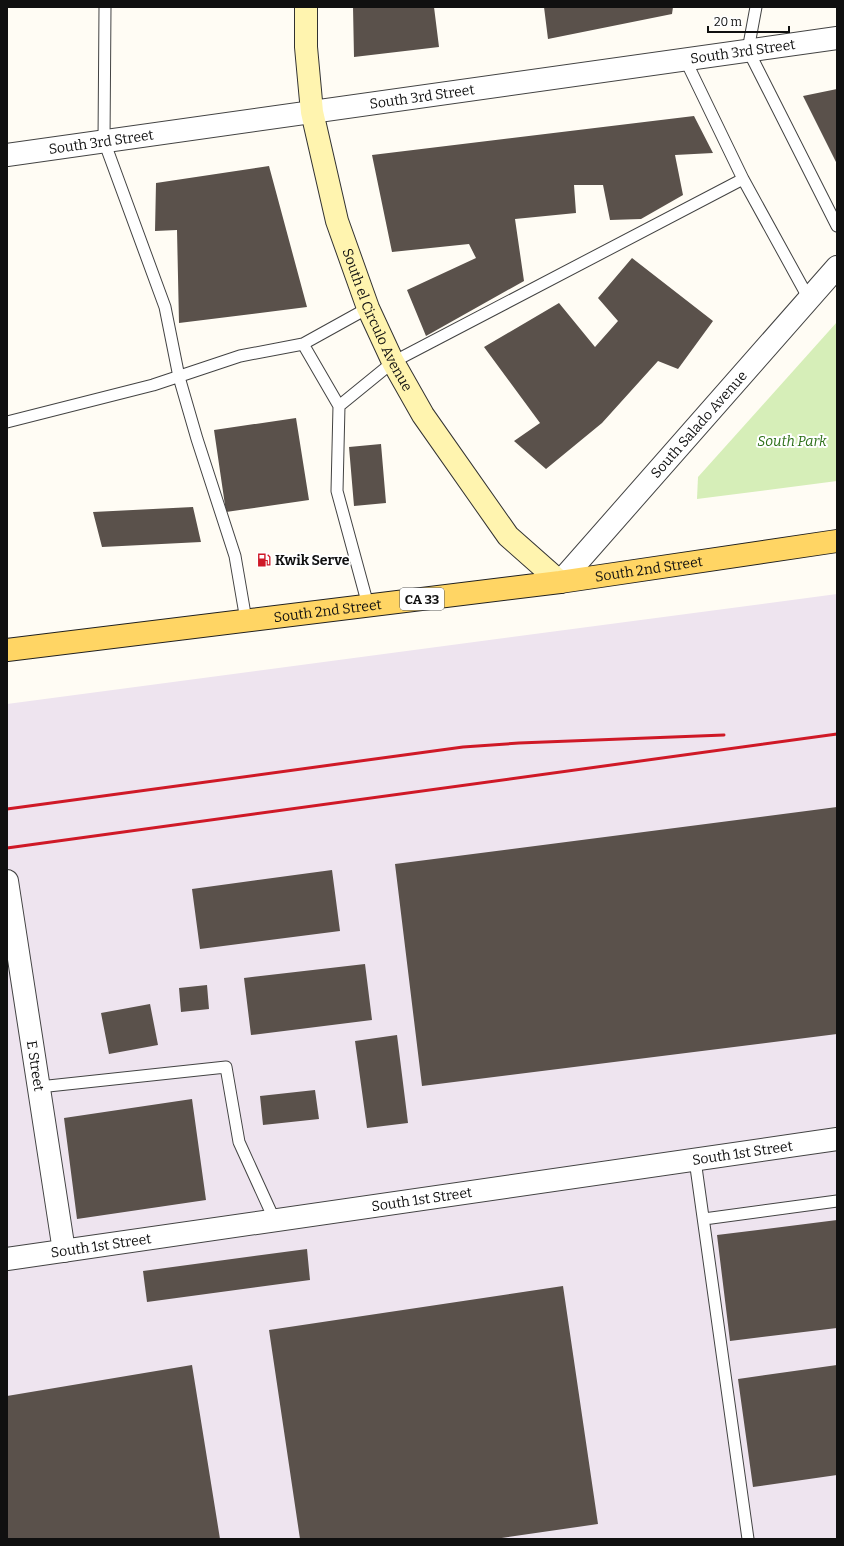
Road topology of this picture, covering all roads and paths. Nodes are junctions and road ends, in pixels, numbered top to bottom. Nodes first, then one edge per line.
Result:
1 (105, 7) edge
2 (306, 7) edge
3 (756, 7) edge
4 (837, 38) edge
5 (748, 50) junction
6 (685, 59) junction
7 (312, 112) junction
8 (104, 141) junction
9 (7, 155) edge
10 (743, 179) junction
11 (837, 226) edge
12 (837, 267) edge
13 (809, 299) junction
14 (368, 308) junction
15 (303, 344) junction
16 (393, 362) junction
17 (179, 377) junction
18 (339, 406) junction
19 (7, 422) edge
20 (837, 541) edge
21 (560, 582) junction
22 (368, 606) junction
23 (246, 620) junction
24 (7, 650) edge
25 (7, 881) edge
26 (39, 1087) junction
27 (837, 1139) edge
28 (694, 1160) junction
29 (837, 1201) edge
30 (704, 1219) junction
31 (275, 1221) junction
32 (64, 1251) junction
33 (7, 1259) edge
34 (748, 1539) edge

1 - 8 lane
2 - 7 street, South el Circulo Avenue
3 - 5 lane
4 - 5 street, South 3rd Street
5 - 6 street, South 3rd Street
5 - 11 lane
6 - 7 street, South 3rd Street
6 - 10 lane
7 - 8 street, South 3rd Street
7 - 14 street, South el Circulo Avenue
8 - 9 street, South 3rd Street
8 - 17 lane
10 - 13 lane
10 - 16 lane
12 - 13 street, South Salado Avenue
13 - 21 street, South Salado Avenue
14 - 15 lane
14 - 16 street, South el Circulo Avenue
15 - 17 lane
15 - 18 lane
16 - 18 lane
16 - 21 street, South el Circulo Avenue
17 - 19 lane
17 - 23 lane
18 - 22 lane
20 - 21 main road, South 2nd Street / CA 33
21 - 22 main road, South 2nd Street / CA 33
22 - 23 main road, South 2nd Street / CA 33
23 - 24 main road, South 2nd Street / CA 33
25 - 26 street, E Street
26 - 31 lane
26 - 32 street, E Street
27 - 28 street, South 1st Street
28 - 30 lane
28 - 31 street, South 1st Street
29 - 30 lane
30 - 34 lane
31 - 32 street, South 1st Street
32 - 33 street, South 1st Street

